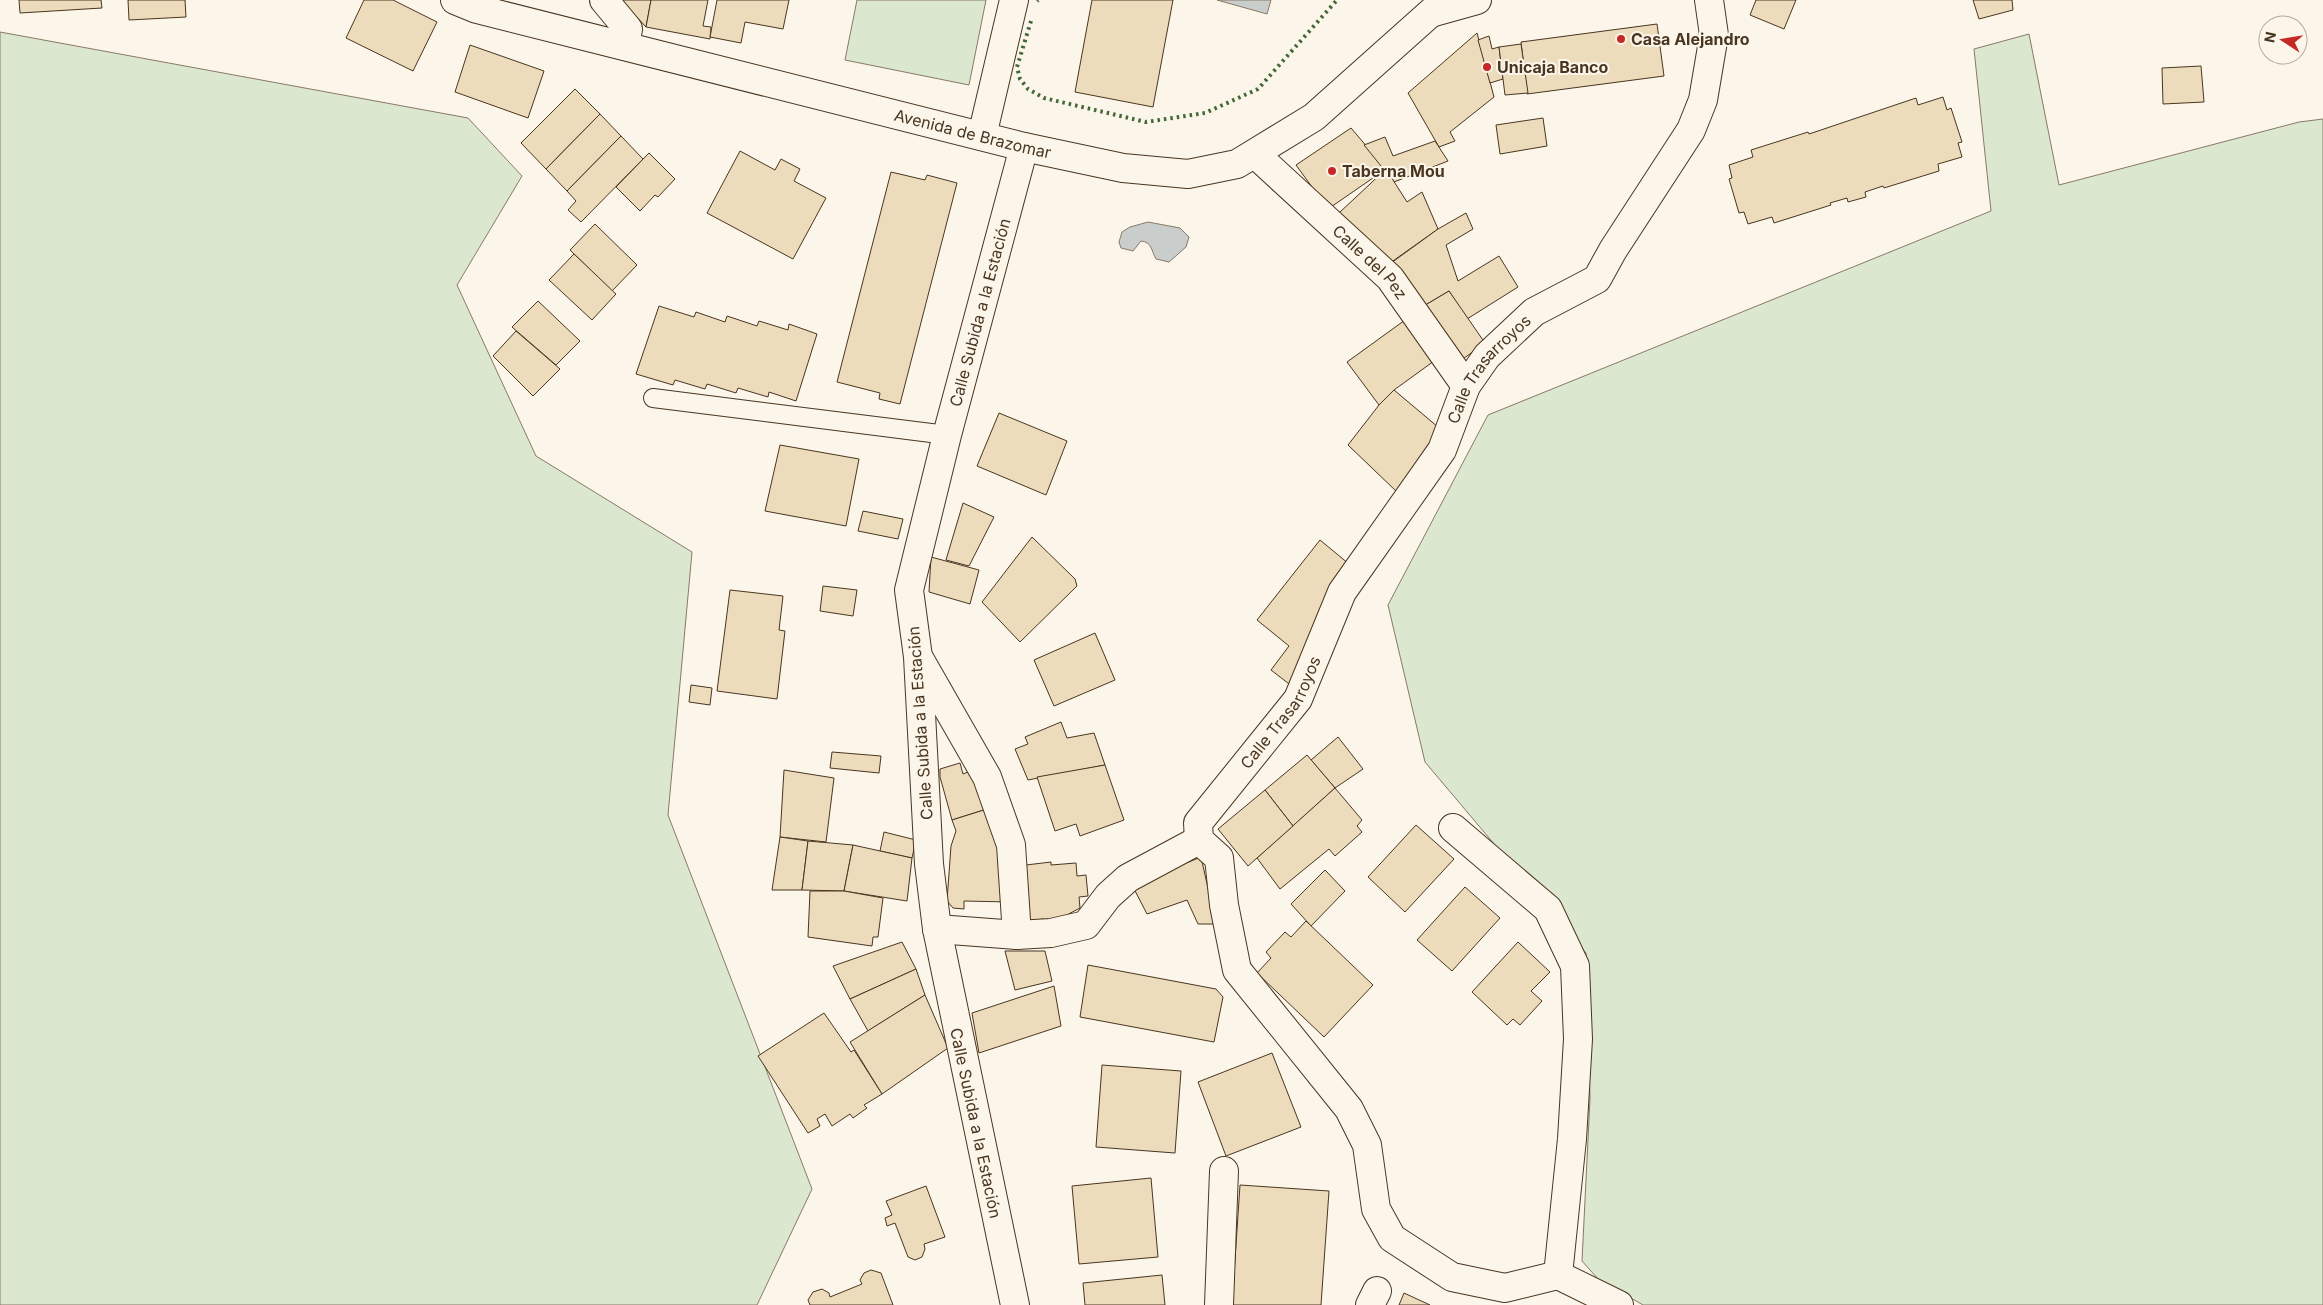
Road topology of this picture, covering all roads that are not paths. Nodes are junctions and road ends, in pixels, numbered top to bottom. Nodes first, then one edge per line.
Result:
1 (456, 0) edge
2 (604, 0) edge
3 (1014, 0) edge
4 (1477, 0) edge
5 (1709, 0) edge
6 (1440, 6) edge
7 (625, 46) junction
8 (982, 136) junction
9 (1024, 147) junction
10 (1256, 154) junction
11 (1466, 386) junction
12 (652, 398) dead end
13 (947, 435) junction
14 (918, 657) junction
15 (1453, 828) dead end
16 (1198, 840) junction
17 (937, 930) junction
18 (1017, 935) junction
19 (1224, 1171) dead end
20 (1558, 1276) junction
21 (1015, 1305) edge
22 (1219, 1305) edge
23 (1618, 1305) edge

1 - 7 main road, Avenida de Brazomar
2 - 7 main road
3 - 8 main road
4 - 6 main road
5 - 11 main road, Calle Trasarroyos
6 - 10 main road, Avenida de Brazomar
7 - 8 main road, Avenida de Brazomar
8 - 9 main road, Avenida de Brazomar
9 - 10 main road, Avenida de Brazomar
9 - 13 main road, Calle Subida a la Estación
10 - 11 main road, Calle del Pez
11 - 16 main road, Calle Trasarroyos
12 - 13 lane
13 - 14 main road, Calle Subida a la Estación
14 - 17 main road, Calle Subida a la Estación
14 - 18 main road
15 - 20 main road
16 - 18 main road
16 - 20 main road
17 - 18 main road
17 - 21 main road, Calle Subida a la Estación
19 - 22 main road
20 - 23 main road

